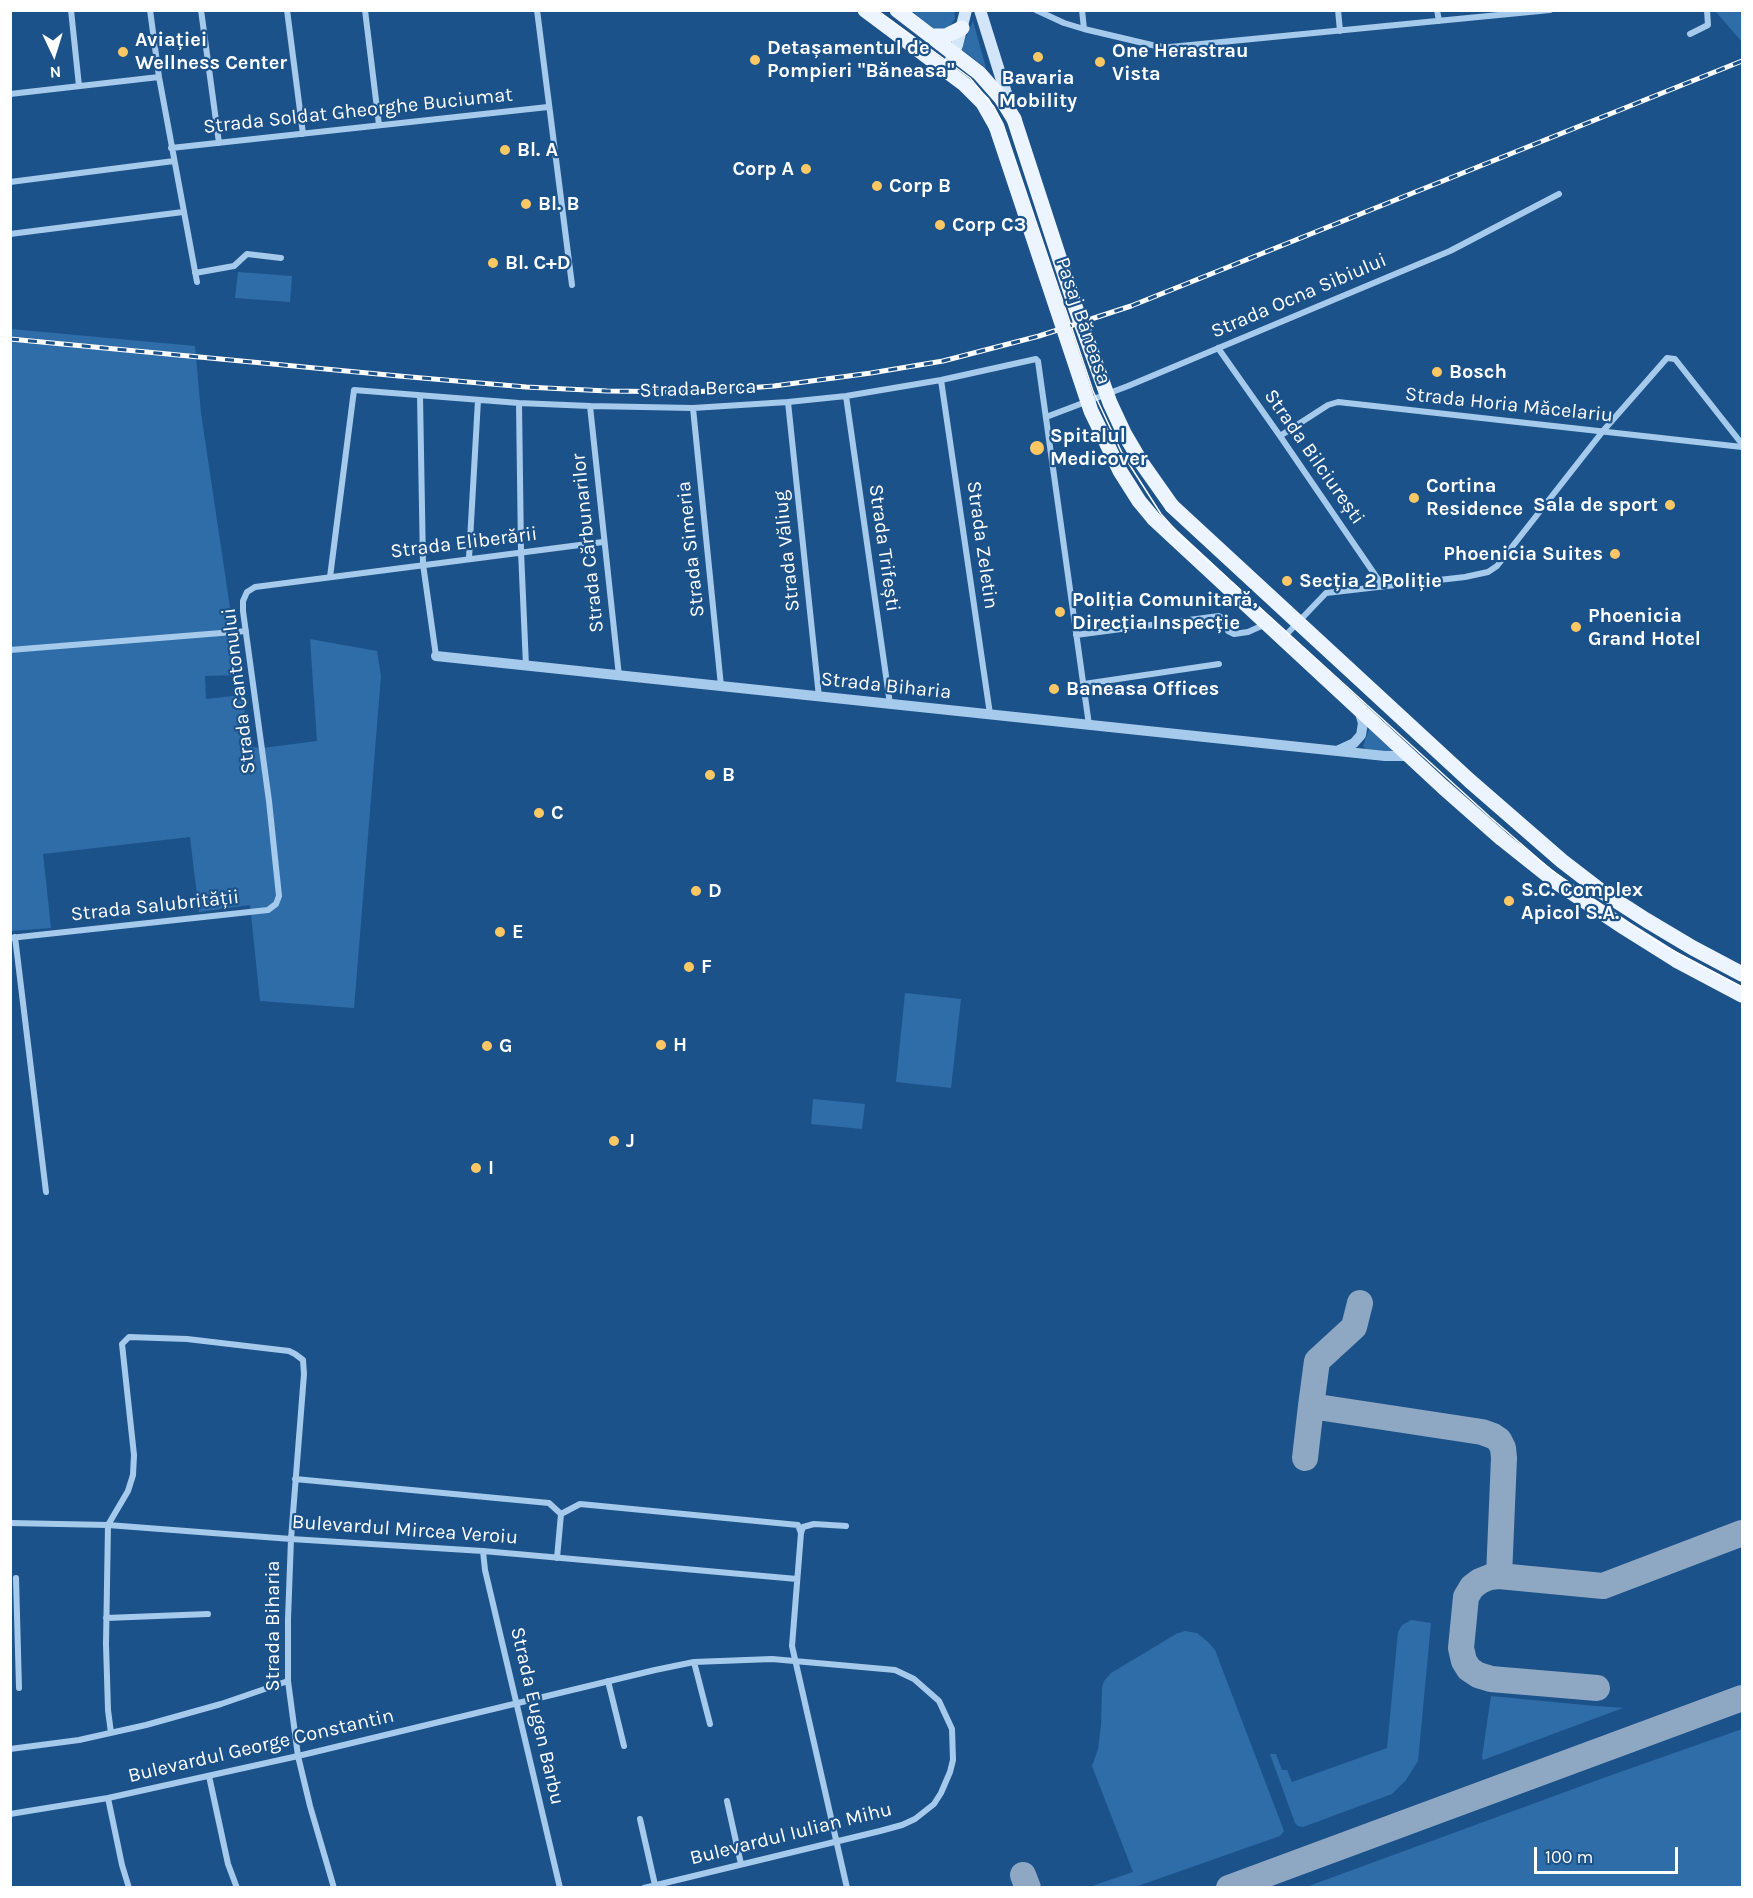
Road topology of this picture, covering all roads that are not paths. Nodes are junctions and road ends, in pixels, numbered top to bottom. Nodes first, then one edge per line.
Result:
1 (71, 10) edge
2 (150, 10) edge
3 (201, 10) edge
4 (287, 10) edge
5 (365, 10) edge
6 (537, 10) edge
7 (865, 10) edge
8 (897, 10) edge
9 (966, 10) edge
10 (980, 10) edge
11 (1036, 10) edge
12 (1082, 10) edge
13 (1338, 10) edge
14 (1437, 10) edge
15 (1550, 10) edge
16 (1707, 10) edge
17 (1439, 21) junction
18 (962, 28) junction
19 (1084, 29) junction
20 (1340, 31) junction
21 (1690, 34) dead end
22 (931, 36) junction
23 (954, 53) junction
24 (946, 70) junction
25 (159, 77) junction
26 (79, 86) junction
27 (10, 94) edge
28 (548, 107) junction
29 (1014, 119) junction
30 (379, 125) junction
31 (303, 134) junction
32 (219, 143) junction
33 (171, 148) junction
34 (174, 161) junction
35 (10, 182) edge
36 (1559, 194) dead end
37 (183, 212) junction
38 (10, 234) edge
39 (281, 258) dead end
40 (195, 273) junction
41 (196, 282) dead end
42 (572, 285) dead end
43 (1218, 348) junction
44 (941, 380) junction
45 (420, 396) junction
46 (846, 396) junction
47 (478, 400) junction
48 (788, 402) junction
49 (519, 403) junction
50 (590, 406) junction
51 (693, 408) junction
52 (1046, 417) junction
53 (1603, 431) junction
54 (1280, 436) junction
55 (1743, 446) edge
56 (603, 542) junction
57 (521, 551) junction
58 (469, 558) junction
59 (423, 564) junction
60 (330, 577) junction
61 (1382, 585) junction
62 (1298, 622) junction
63 (1268, 624) junction
64 (246, 631) junction
65 (1076, 636) junction
66 (1283, 638) junction
67 (10, 650) edge
68 (436, 656) joint
69 (1219, 664) dead end
70 (526, 666) junction
71 (619, 676) junction
72 (1084, 684) junction
73 (721, 686) junction
74 (819, 697) junction
75 (890, 705) junction
76 (1358, 708) junction
77 (990, 715) junction
78 (1089, 725) junction
79 (1333, 751) junction
80 (1410, 756) junction
81 (277, 880) joint
82 (13, 938) edge
83 (1743, 974) edge
84 (1743, 995) edge
85 (46, 1192) dead end
86 (295, 1479) junction
87 (561, 1514) junction
88 (10, 1523) edge
89 (108, 1525) junction
90 (846, 1526) dead end
91 (801, 1533) junction
92 (291, 1539) junction
93 (483, 1551) junction
94 (557, 1558) junction
95 (16, 1578) dead end
96 (797, 1579) junction
97 (208, 1614) dead end
98 (106, 1618) junction
99 (14, 1648) edge
100 (796, 1661) junction
101 (694, 1662) junction
102 (288, 1681) junction
103 (608, 1681) junction
104 (19, 1688) dead end
105 (517, 1704) junction
106 (710, 1724) dead end
107 (111, 1733) junction
108 (624, 1746) dead end
109 (10, 1749) edge
110 (298, 1756) junction
111 (209, 1776) junction
112 (108, 1798) junction
113 (727, 1801) dead end
114 (10, 1814) edge
115 (640, 1819) dead end
116 (836, 1841) junction
117 (741, 1864) junction
118 (655, 1885) junction
119 (129, 1887) edge
120 (237, 1887) edge
121 (334, 1887) edge
122 (560, 1887) edge
123 (644, 1887) edge
124 (847, 1887) edge

1 - 26 street
2 - 25 street
3 - 32 street
4 - 31 street
5 - 30 street
6 - 28 street
7 - 24 main road, Pasaj Băneasa
8 - 22 main road, Pasaj Băneasa
9 - 18 main road
10 - 29 main road
11 - 19 street
12 - 19 street
13 - 20 street
14 - 17 street
15 - 17 street
16 - 21 street
17 - 20 street
18 - 22 main road
18 - 23 main road
19 - 20 street
22 - 23 main road, Pasaj Băneasa
23 - 24 main road
23 - 29 main road, Pasaj Băneasa
24 - 63 main road, Pasaj Băneasa, bridge
25 - 26 street
25 - 33 street
26 - 27 street
28 - 30 street, Strada Soldat Gheorghe Buciumat
28 - 42 street
29 - 62 main road, Pasaj Băneasa, bridge
30 - 31 street, Strada Soldat Gheorghe Buciumat
31 - 32 street, Strada Soldat Gheorghe Buciumat
32 - 33 street, Strada Soldat Gheorghe Buciumat
33 - 34 street
34 - 35 street
34 - 37 street
36 - 43 street, Strada Ocna Sibiului
37 - 38 street
37 - 40 street
39 - 40 street
40 - 41 street
43 - 52 street, Strada Ocna Sibiului
43 - 54 street, Strada Bilciurești
44 - 46 street, Strada Berca
44 - 52 street, Strada Berca
44 - 77 street, Strada Zeletin
45 - 47 street, Strada Berca
45 - 59 street
45 - 60 street, Strada Berca
46 - 48 street, Strada Berca
46 - 75 street, Strada Trifești
47 - 49 street, Strada Berca
47 - 58 street
48 - 51 street, Strada Berca
48 - 74 street, Strada Văliug
49 - 50 street, Strada Berca
49 - 57 street
50 - 51 street, Strada Berca
50 - 56 street, Strada Cărbunarilor
51 - 73 street, Strada Simeria
52 - 65 street
53 - 54 street, Strada Horia Măcelariu
53 - 55 street, Strada Horia Măcelariu
53 - 55 street
53 - 61 street
54 - 61 street, Strada Bilciurești
56 - 57 street, Strada Eliberării
56 - 71 street, Strada Cărbunarilor
57 - 58 street, Strada Eliberării
57 - 70 street
58 - 59 street, Strada Eliberării
59 - 60 street, Strada Eliberării
59 - 68 street
60 - 64 street, Strada Cantonului
61 - 62 street
62 - 66 street
62 - 83 main road, Pasaj Băneasa
63 - 65 street
63 - 66 main road, Pasaj Băneasa
64 - 67 street
64 - 81 street, Strada Cantonului
65 - 72 street
66 - 76 main road, Pasaj Băneasa
68 - 70 street, Strada Biharia
69 - 72 street
70 - 71 street, Strada Biharia
71 - 73 street, Strada Biharia
72 - 78 street
73 - 74 street, Strada Biharia
74 - 75 street, Strada Biharia
75 - 77 street, Strada Biharia
76 - 79 street
76 - 80 main road, Pasaj Băneasa
77 - 78 street, Strada Biharia
78 - 79 street, Strada Biharia
79 - 80 street, Strada Biharia
80 - 84 main road, Pasaj Băneasa
81 - 82 street, Strada Salubrității
82 - 85 street
86 - 87 street
86 - 89 street, Strada Biharia
86 - 92 street, Strada Biharia
87 - 91 street
87 - 94 street
88 - 89 street, Bulevardul Mircea Veroiu
89 - 92 street, Bulevardul Mircea Veroiu
89 - 98 street
90 - 91 street
91 - 96 street
92 - 93 street, Bulevardul Mircea Veroiu
92 - 102 street, Strada Biharia
93 - 94 street, Bulevardul Mircea Veroiu
93 - 105 street, Strada Eugen Barbu
94 - 96 street, Bulevardul Mircea Veroiu
95 - 99 street
96 - 100 street
97 - 98 street
98 - 107 street
99 - 104 street
100 - 101 street, Bulevardul Iulian Mihu
100 - 116 street
100 - 116 street, Bulevardul Iulian Mihu
101 - 103 street, Bulevardul Iulian Mihu
101 - 106 street
102 - 107 street
102 - 110 street, Strada Biharia
103 - 105 street, Bulevardul Iulian Mihu
103 - 108 street
105 - 110 street, Bulevardul George Constantin
105 - 122 street, Strada Eugen Barbu
107 - 109 street
110 - 111 street, Bulevardul George Constantin
110 - 121 street, Strada Biharia
111 - 112 street, Bulevardul George Constantin
111 - 120 street
112 - 114 street, Bulevardul George Constantin
112 - 119 street
113 - 117 street
115 - 118 street
116 - 117 street, Bulevardul Iulian Mihu
116 - 124 street
117 - 118 street, Bulevardul Iulian Mihu
118 - 123 street, Bulevardul Iulian Mihu

